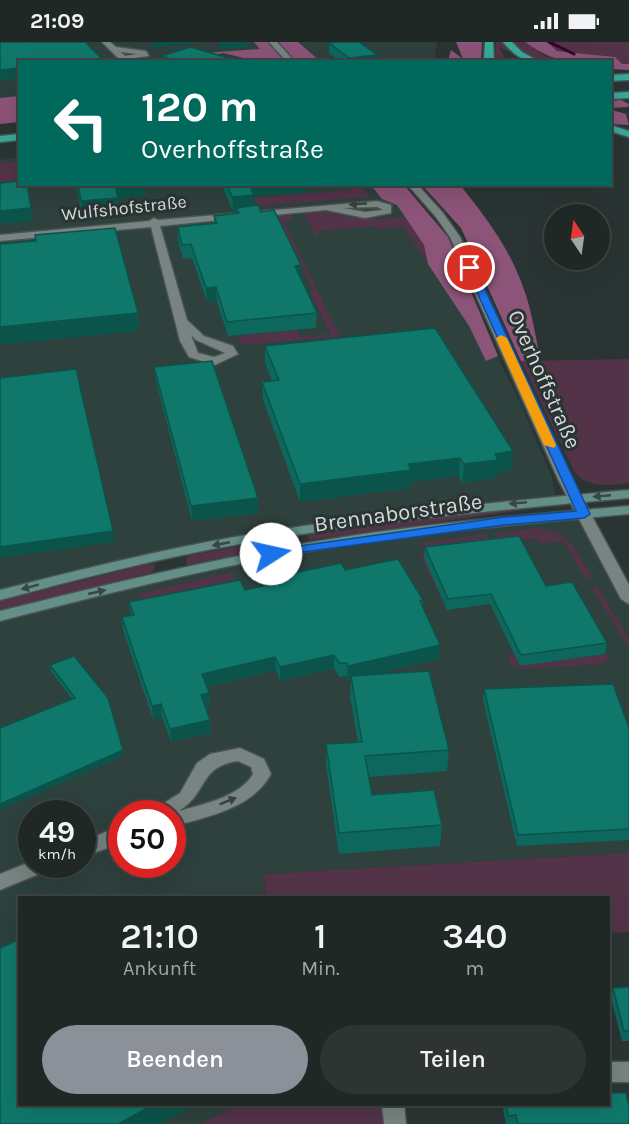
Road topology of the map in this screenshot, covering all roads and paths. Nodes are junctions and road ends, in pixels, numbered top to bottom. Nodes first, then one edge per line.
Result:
1 (106, 42) edge
2 (273, 42) edge
3 (489, 42) edge
4 (507, 42) edge
5 (113, 49) dead end
6 (290, 60) edge
7 (489, 60) edge
8 (532, 60) edge
9 (612, 75) edge
10 (629, 75) edge
11 (629, 83) edge
12 (612, 84) edge
13 (629, 89) edge
14 (612, 90) edge
15 (629, 95) edge
16 (612, 96) edge
17 (612, 129) edge
18 (18, 130) edge
19 (0, 132) edge
20 (629, 134) edge
21 (18, 137) edge
22 (0, 139) edge
23 (413, 186) edge
24 (324, 207) junction
25 (154, 221) junction
26 (0, 238) edge
27 (182, 321) dead end
28 (629, 494) edge
29 (576, 499) junction
30 (629, 510) edge
31 (584, 514) junction
32 (288, 533) junction
33 (294, 550) junction
34 (173, 553) junction
35 (170, 575) junction
36 (0, 595) edge
37 (629, 599) edge
38 (0, 616) edge
39 (183, 800) edge
40 (186, 815) edge
41 (18, 875) edge
42 (0, 882) edge
43 (610, 1072) edge
44 (629, 1072) edge
45 (393, 1106) edge
46 (395, 1124) edge

1 - 5 street
2 - 6 street
3 - 7 highway
4 - 8 highway
9 - 10 highway
11 - 12 highway
13 - 14 highway
15 - 16 highway
17 - 20 highway
18 - 19 highway
21 - 22 highway
23 - 29 street, Overhoffstraße
24 -> 24 street, Wulfshofstraße
24 - 25 street, Wulfshofstraße
25 - 26 street, Wulfshofstraße
25 - 27 street
28 -> 29 main road, Brennaborstraße
29 - 31 street, Overhoffstraße
29 -> 32 main road, Brennaborstraße
30 - 31 main road, Brennaborstraße
31 - 33 main road, Brennaborstraße
31 - 37 street, Overhoffstraße
32 - 33 main road
32 -> 34 main road, Brennaborstraße
33 - 35 main road, Brennaborstraße
34 - 35 main road
34 -> 36 main road, Brennaborstraße
38 -> 35 main road, Brennaborstraße
40 -> 39 street
41 - 42 street
43 - 44 street
45 - 46 street

